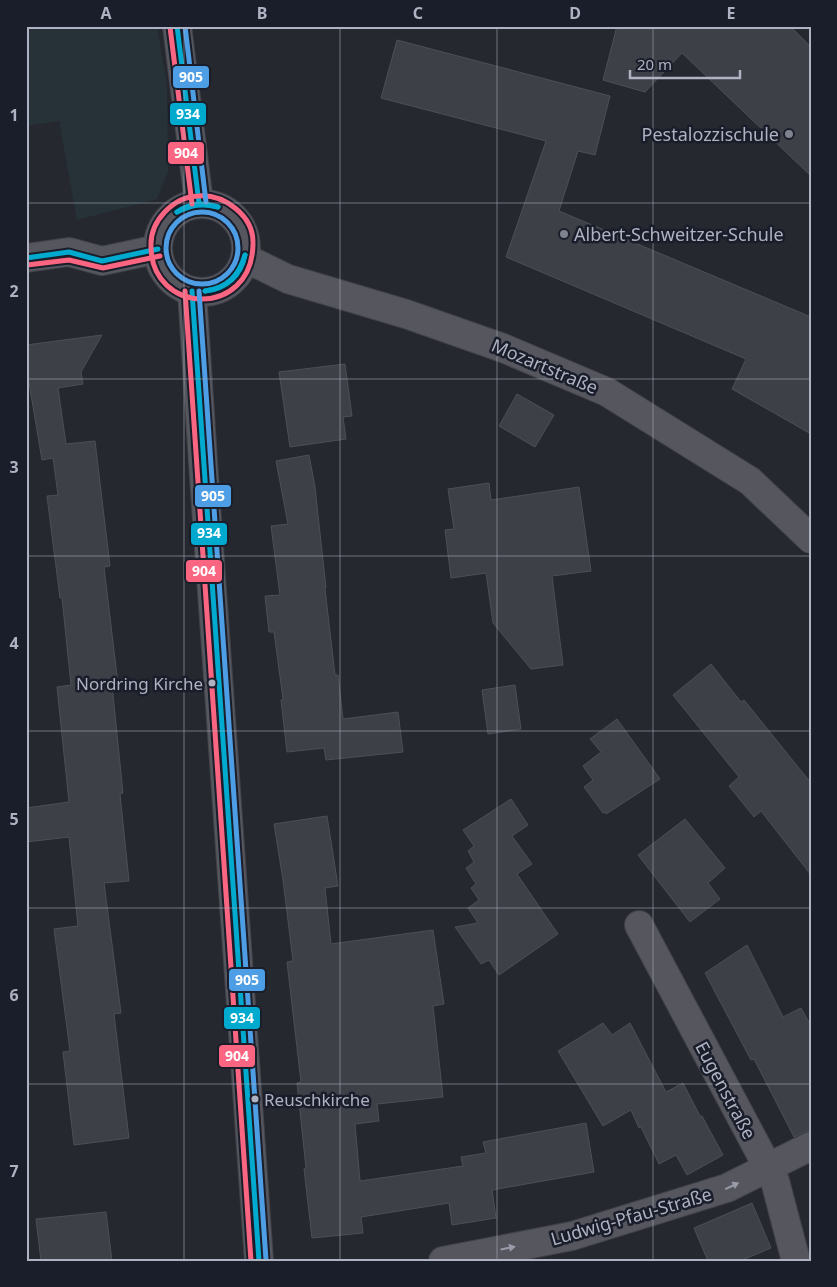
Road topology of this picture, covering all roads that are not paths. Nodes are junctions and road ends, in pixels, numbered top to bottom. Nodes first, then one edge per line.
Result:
1 (177, 26) edge
2 (199, 203) junction
3 (158, 249) junction
4 (26, 258) edge
5 (245, 258) junction
6 (192, 291) junction
7 (811, 539) edge
8 (639, 925) dead end
9 (811, 1146) edge
10 (768, 1168) junction
11 (259, 1261) edge
12 (443, 1261) edge
13 (796, 1261) edge

1 - 2 street
2 - 3 street
2 - 5 street
3 - 4 street
3 - 6 street
5 - 6 street
5 - 7 street, Mozartstraße
6 - 11 street
8 - 10 street, Eugenstraße
9 - 10 street, Ludwig-Pfau-Straße
12 -> 10 street, Ludwig-Pfau-Straße
10 - 13 street, Eugenstraße

